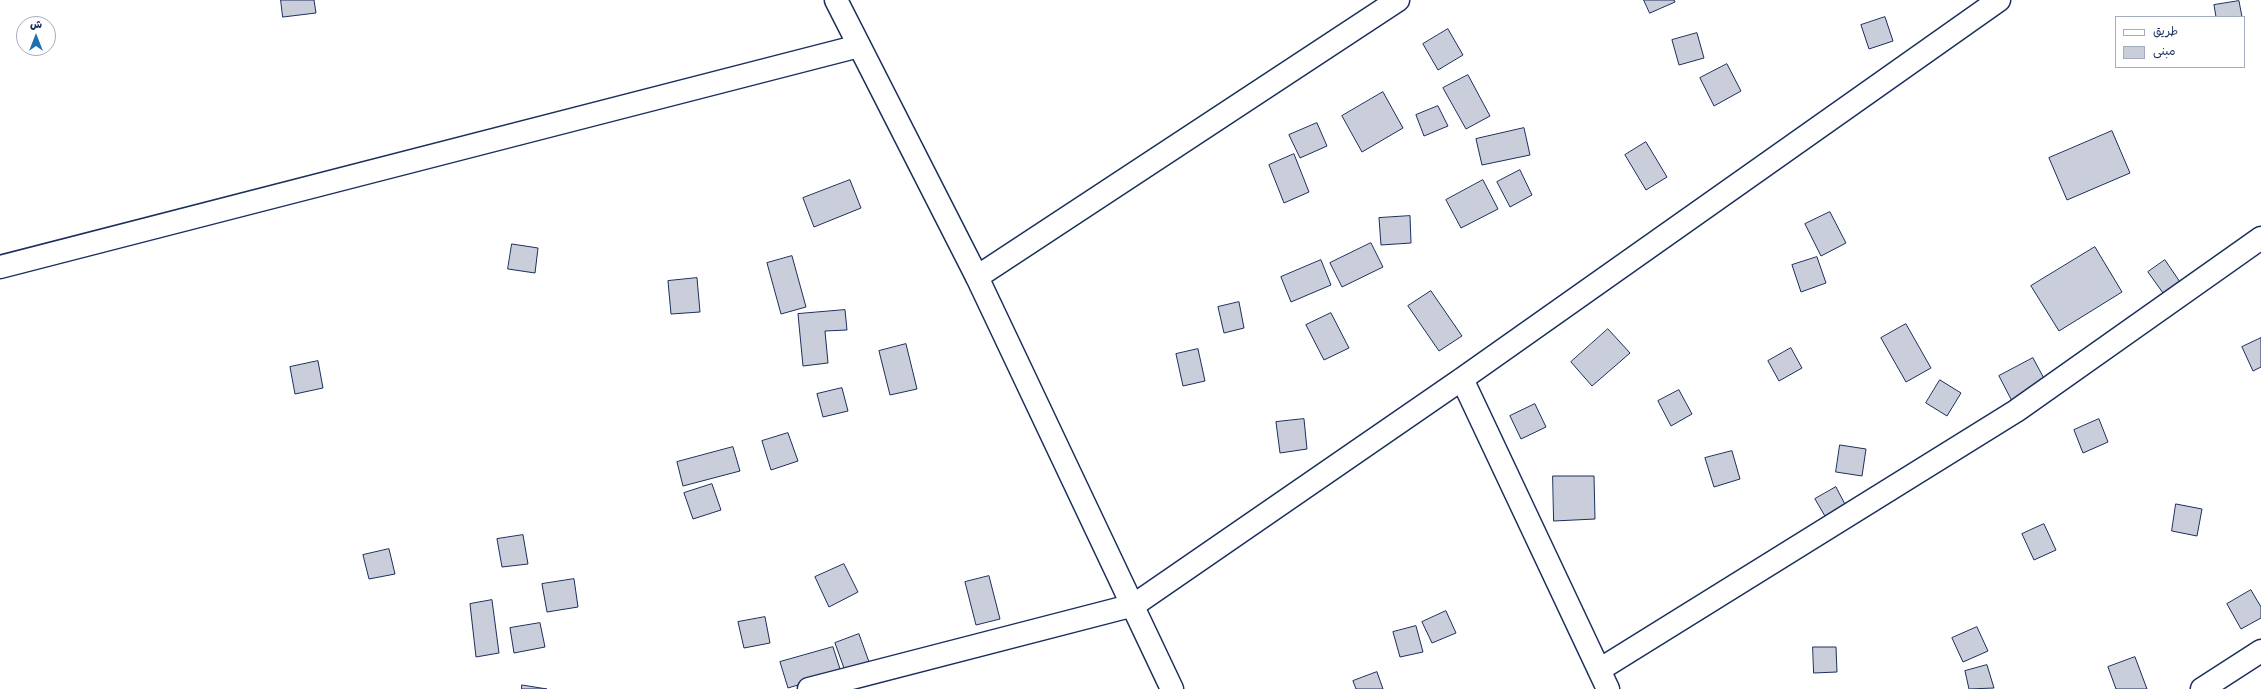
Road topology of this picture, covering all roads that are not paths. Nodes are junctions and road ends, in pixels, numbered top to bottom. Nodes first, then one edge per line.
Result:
1 (836, 0) edge
2 (1398, 0) edge
3 (2000, 0) edge
4 (859, 46) junction
5 (2261, 238) edge
6 (0, 267) edge
7 (977, 277) junction
8 (1462, 379) junction
9 (1134, 605) junction
10 (2261, 651) edge
11 (1599, 670) junction
12 (809, 689) edge
13 (1172, 689) edge
14 (1608, 689) edge
15 (2202, 689) edge

1 - 4 street
2 - 7 street
3 - 8 street
4 - 6 street
4 - 7 street
5 - 11 street
7 - 9 street
8 - 9 street
8 - 11 street
9 - 12 street
9 - 13 street
10 - 15 street
11 - 14 street

